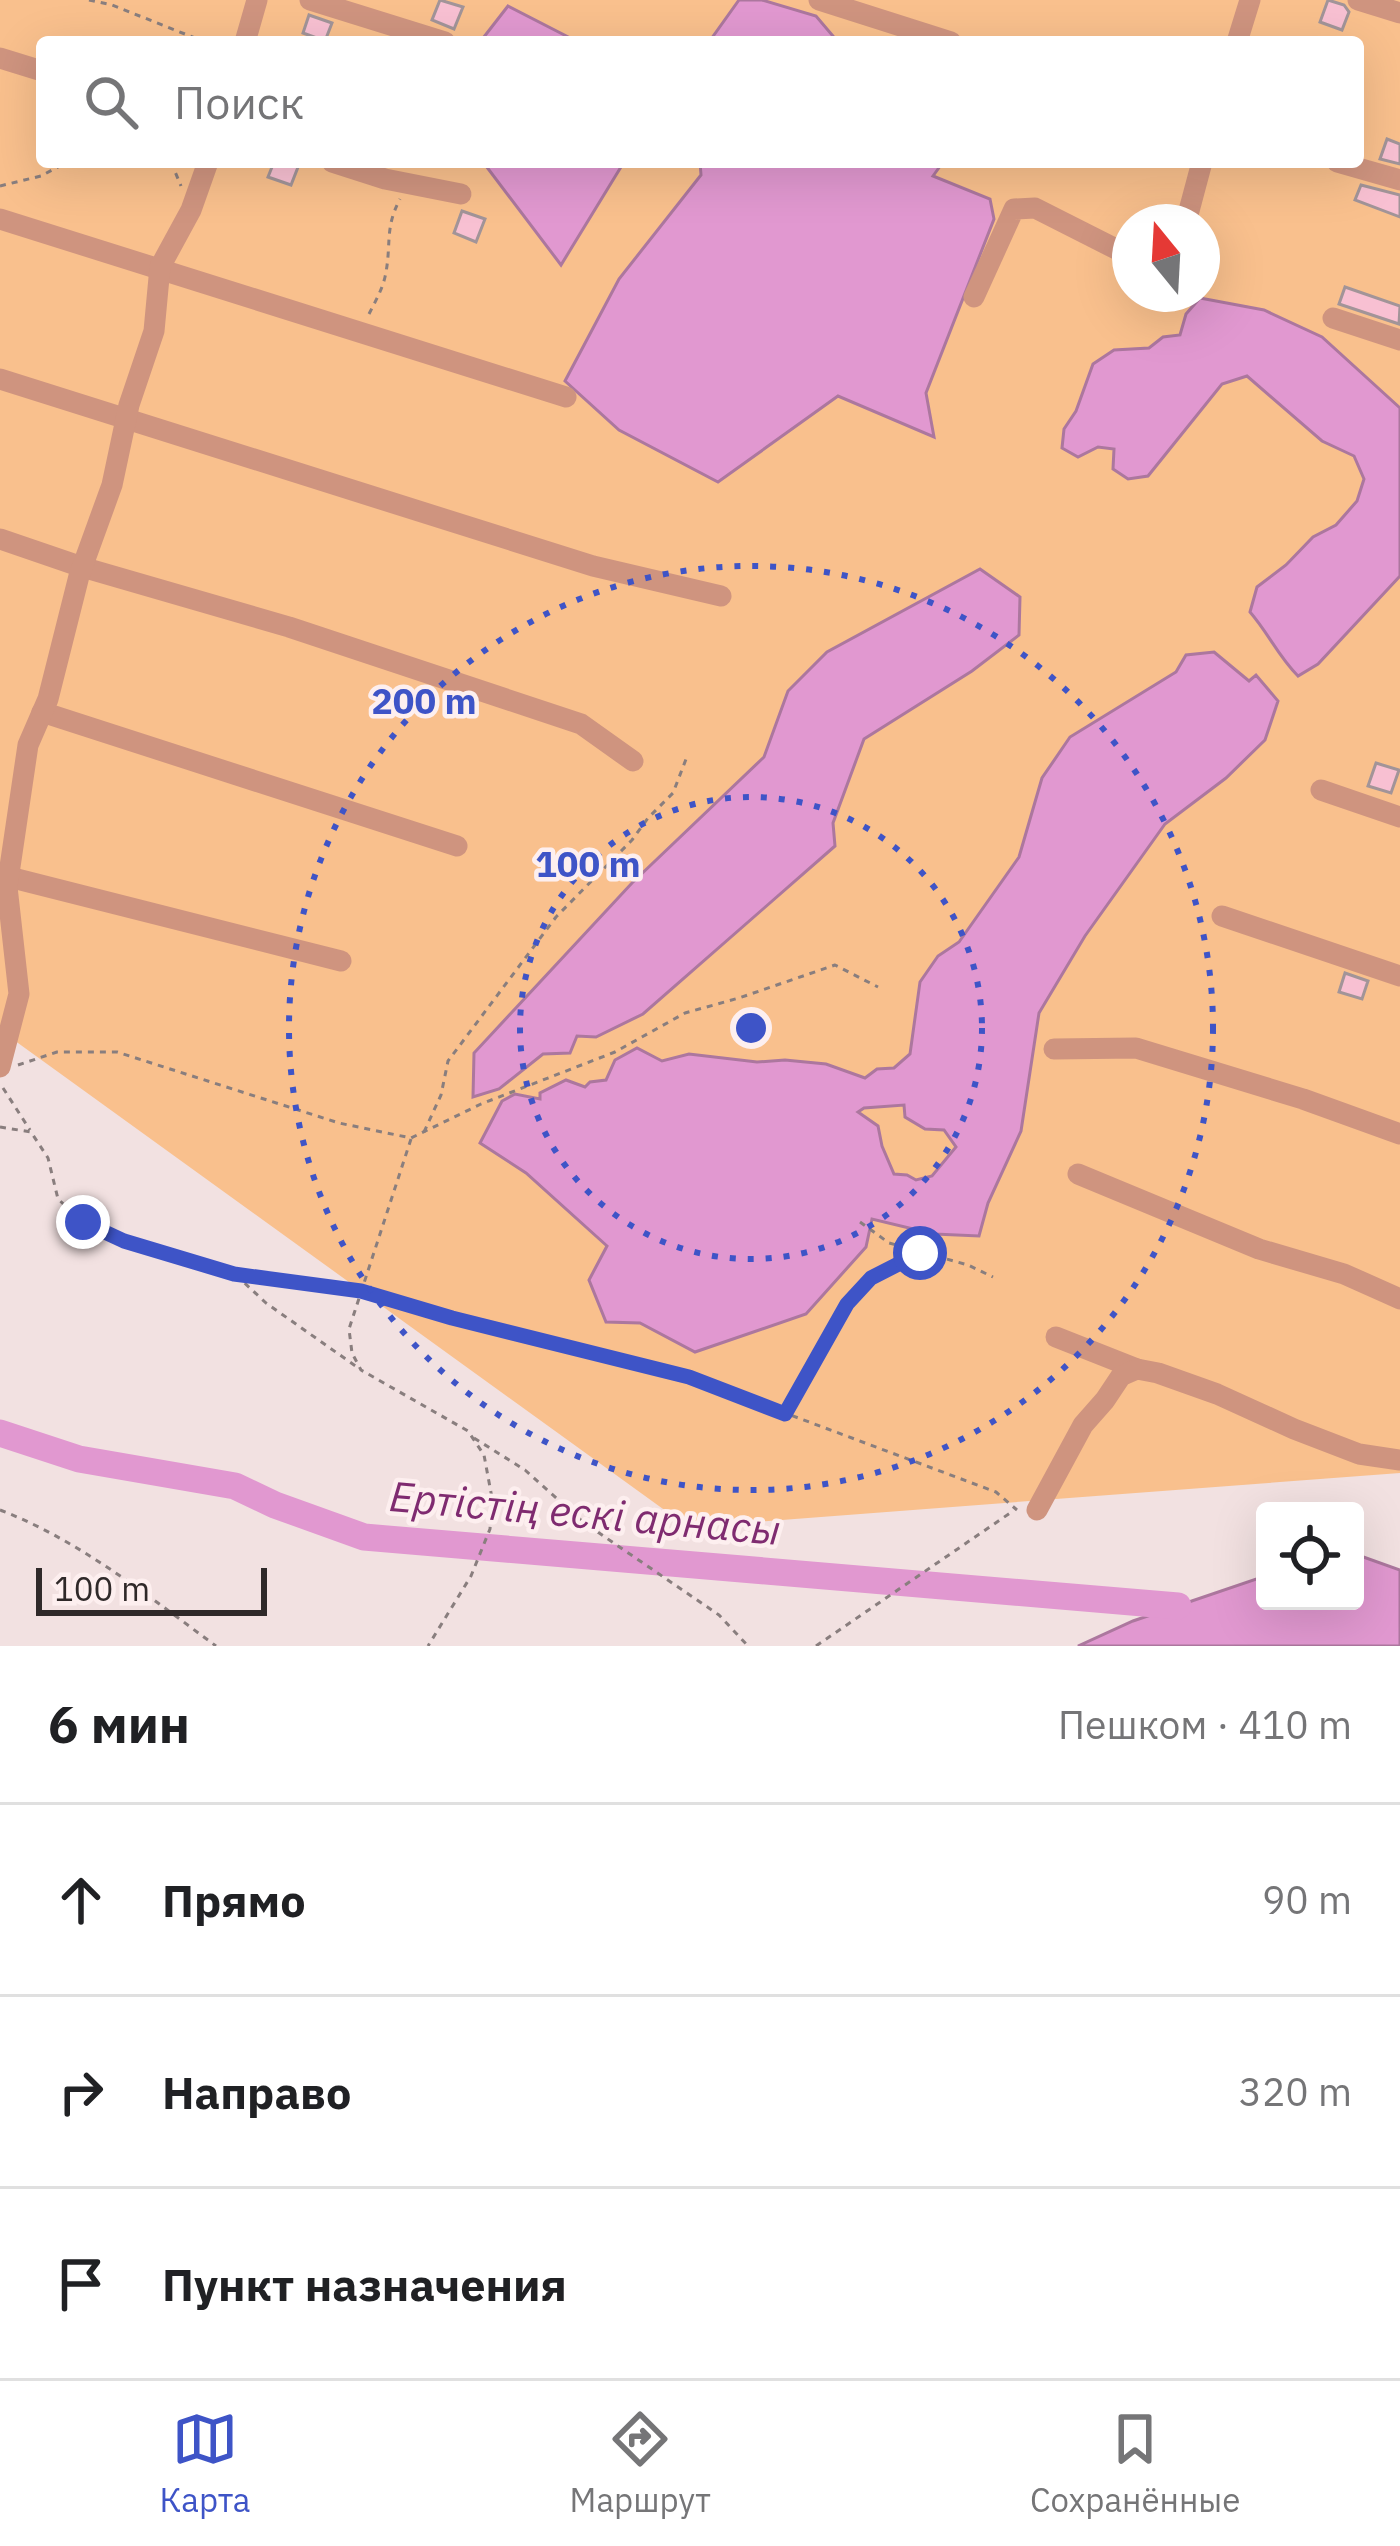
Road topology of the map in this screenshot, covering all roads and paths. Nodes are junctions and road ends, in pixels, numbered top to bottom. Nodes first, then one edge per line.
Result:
1 (89, 0) edge
2 (257, 0) edge
3 (310, 0) edge
4 (819, 0) edge
5 (1250, 0) edge
6 (1358, 0) edge
7 (1400, 14) edge
8 (190, 36) edge
9 (247, 36) edge
10 (426, 36) edge
11 (932, 36) edge
12 (1239, 36) edge
13 (0, 58) edge
14 (36, 69) edge
15 (56, 168) edge
16 (206, 168) edge
17 (354, 168) edge
18 (1200, 168) edge
19 (1358, 168) edge
20 (1400, 180) edge
21 (408, 183) junction
22 (0, 186) edge
23 (461, 194) dead end
24 (1191, 204) edge
25 (0, 219) edge
26 (1112, 247) edge
27 (160, 267) junction
28 (974, 297) dead end
29 (1333, 318) dead end
30 (360, 332) junction
31 (1400, 340) edge
32 (0, 379) edge
33 (566, 397) dead end
34 (126, 420) junction
35 (0, 539) edge
36 (82, 567) junction
37 (721, 596) dead end
38 (42, 712) junction
39 (688, 754) dead end
40 (634, 761) dead end
41 (1321, 790) dead end
42 (1400, 817) edge
43 (457, 846) dead end
44 (9, 877) junction
45 (1222, 916) dead end
46 (341, 961) dead end
47 (1400, 976) edge
48 (878, 988) dead end
49 (1054, 1049) dead end
50 (9, 1066) edge
51 (0, 1084) edge
52 (0, 1127) edge
53 (31, 1132) junction
54 (423, 1133) junction
55 (1400, 1134) edge
56 (411, 1138) junction
57 (1078, 1174) dead end
58 (860, 1222) dead end
59 (920, 1253) junction
60 (234, 1274) junction
61 (993, 1277) dead end
62 (361, 1291) junction
63 (1400, 1298) edge
64 (1056, 1337) dead end
65 (1137, 1369) junction
66 (361, 1370) junction
67 (785, 1414) junction
68 (472, 1438) junction
69 (1400, 1460) edge
70 (0, 1510) edge
71 (1037, 1510) dead end
72 (216, 1646) edge
73 (428, 1646) edge
74 (748, 1646) edge
75 (816, 1646) edge

1 - 8 path
2 - 9 street
3 - 10 street
4 - 11 street
5 - 12 street
6 - 7 street
13 - 14 street
15 - 22 path
16 - 27 street
17 - 21 street
18 - 24 street
19 - 20 street
21 - 23 street
21 - 30 path
25 - 27 street
26 - 28 street
27 - 30 street
27 - 34 street
29 - 31 street
30 - 33 street
32 - 34 street
34 - 36 street
34 - 37 street
35 - 36 street
36 - 38 street
36 - 40 street
38 - 43 street
38 - 44 street
39 - 54 path
41 - 42 street
44 - 46 street
44 - 50 street
45 - 47 street
48 - 54 path
49 - 55 street
50 - 56 path
51 - 53 path
52 - 53 path
53 - 60 path
54 - 56 path
56 - 62 path
57 - 63 street
58 - 59 path
59 - 61 path
59 - 67 path
60 - 62 path
60 - 66 path
62 - 66 path
62 - 67 path
64 - 65 street
65 - 69 street
65 - 71 street
66 - 68 path
67 - 75 path
68 - 73 path
68 - 74 path
70 - 72 path

